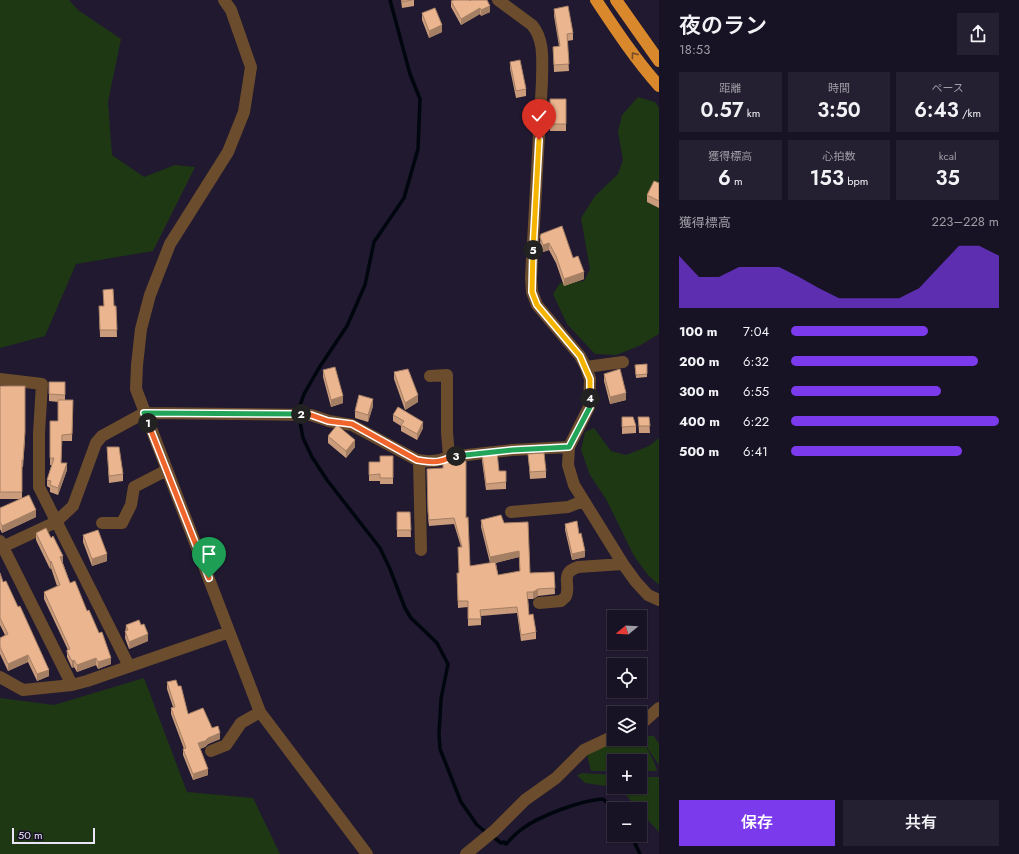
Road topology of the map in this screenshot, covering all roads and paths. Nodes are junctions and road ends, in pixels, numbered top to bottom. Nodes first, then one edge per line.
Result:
1 (224, 0) edge
2 (498, 0) edge
3 (596, 0) edge
4 (616, 0) edge
5 (659, 61) edge
6 (659, 86) edge
7 (623, 362) dead end
8 (586, 367) junction
9 (430, 376) dead end
10 (0, 379) edge
11 (144, 413) junction
12 (569, 447) junction
13 (449, 457) junction
14 (419, 460) junction
15 (167, 470) junction
16 (583, 501) junction
17 (511, 512) dead end
18 (56, 522) junction
19 (102, 523) dead end
20 (1, 545) edge
21 (421, 550) dead end
22 (623, 564) junction
23 (659, 600) edge
24 (539, 603) dead end
25 (230, 632) junction
26 (129, 666) junction
27 (0, 677) edge
28 (72, 685) junction
29 (659, 708) edge
30 (260, 712) junction
31 (647, 719) edge
32 (607, 739) edge
33 (211, 751) dead end
34 (367, 854) edge
35 (466, 854) edge

1 - 11 street
2 - 8 street
6 -> 3 highway
4 - 5 highway
7 - 8 street
8 - 12 street
9 - 13 street
10 - 18 street
11 - 14 street
11 - 15 street
11 - 18 street
12 - 13 street
12 - 16 street
13 - 14 street
14 - 21 street
15 - 19 street
15 - 25 street
16 - 17 street
16 - 22 street
18 - 20 street
18 - 26 street
20 - 28 street
22 - 23 street
22 - 24 street
25 - 26 street
25 - 30 street
26 - 28 street
27 - 28 street
29 - 31 street
30 - 33 street
30 - 34 street
32 - 35 street

